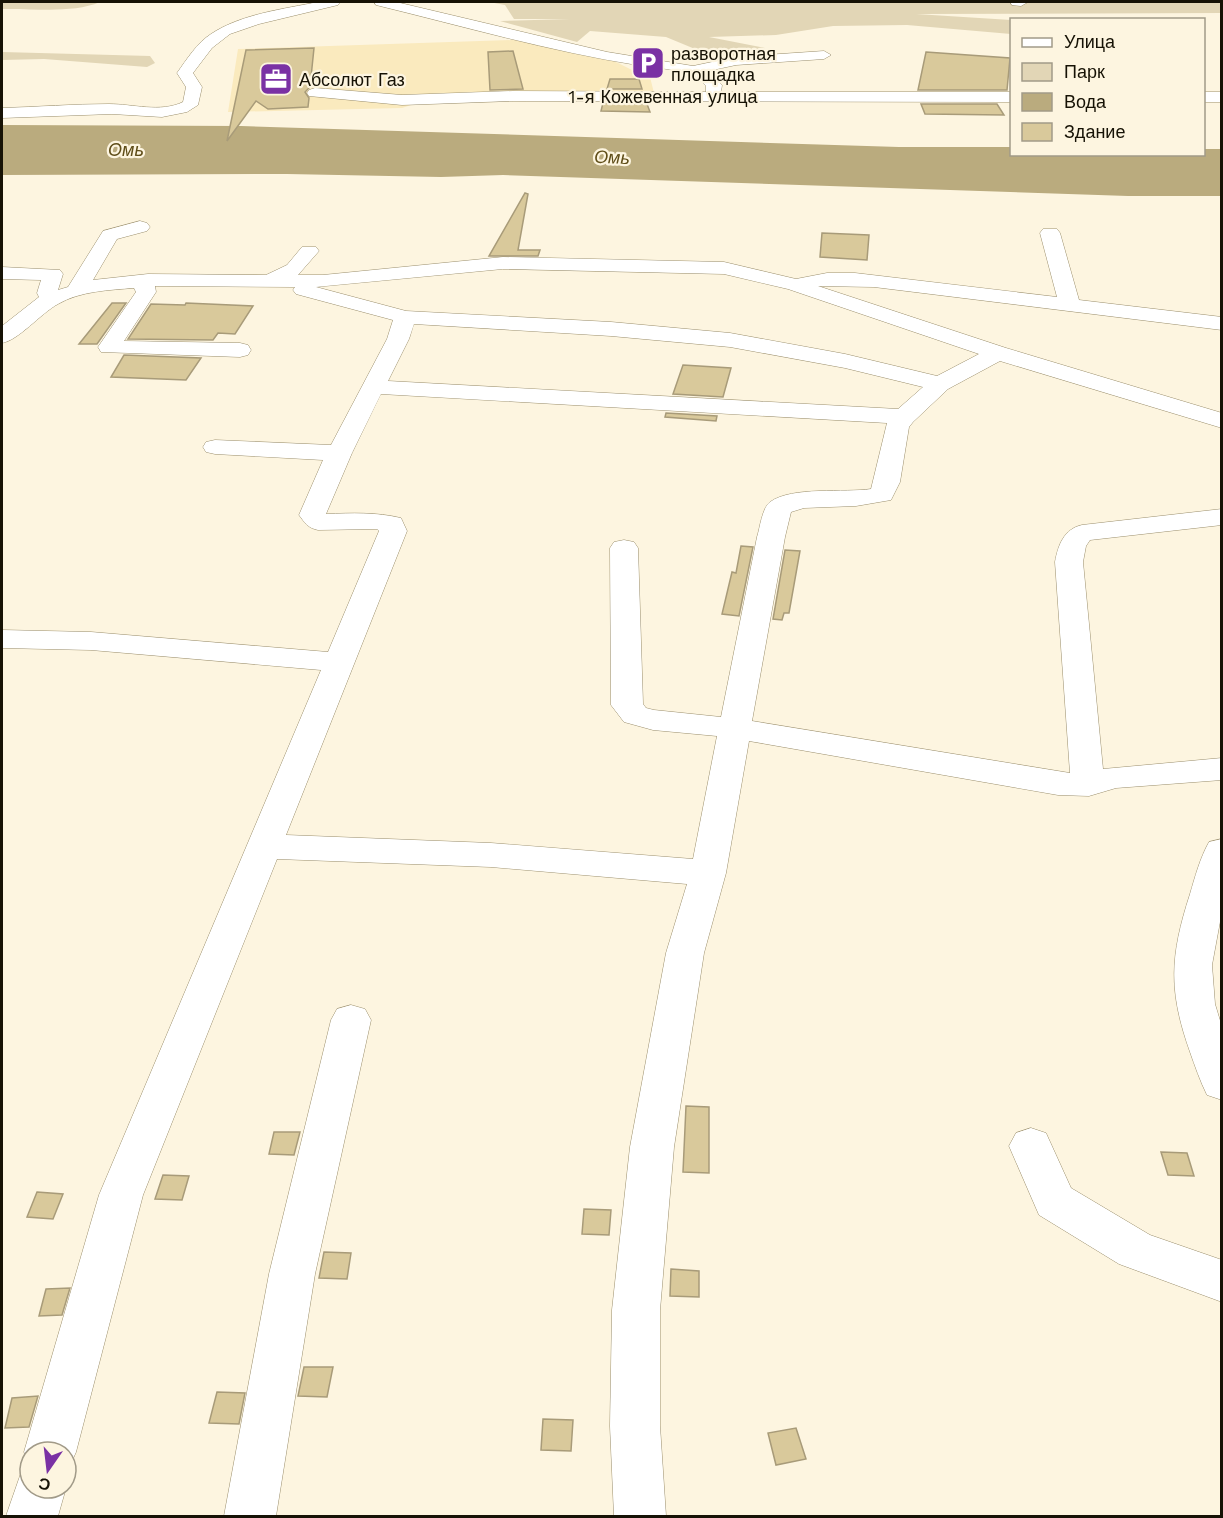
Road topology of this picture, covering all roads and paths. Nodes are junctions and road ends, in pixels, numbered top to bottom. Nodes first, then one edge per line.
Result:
1 (333, 2) edge
2 (381, 2) edge
3 (824, 55) dead end
4 (693, 70) junction
5 (315, 93) dead end
6 (713, 97) junction
7 (1010, 97) edge
8 (1205, 97) edge
9 (1221, 97) edge
10 (2, 113) edge
11 (140, 226) dead end
12 (1050, 232) dead end
13 (309, 251) dead end
14 (2, 273) edge
15 (143, 281) junction
16 (269, 281) junction
17 (795, 285) junction
18 (76, 291) junction
19 (52, 298) junction
20 (1070, 306) junction
21 (405, 317) junction
22 (1221, 324) edge
23 (2, 336) edge
24 (240, 350) dead end
25 (998, 353) junction
26 (940, 384) junction
27 (373, 387) junction
28 (904, 417) junction
29 (1221, 421) edge
30 (215, 447) dead end
31 (339, 453) junction
32 (1221, 517) edge
33 (624, 549) dead end
34 (2, 639) edge
35 (339, 662) junction
36 (734, 728) junction
37 (1221, 769) edge
38 (1089, 785) junction
39 (264, 846) junction
40 (1221, 851) edge
41 (708, 873) junction
42 (351, 1020) dead end
43 (1221, 1083) edge
44 (1032, 1146) dead end
45 (1221, 1281) edge
46 (53, 1440) edge
47 (37, 1500) edge
48 (32, 1516) edge
49 (250, 1516) edge
50 (640, 1516) edge

1 - 10 street
2 - 4 street
3 - 4 street
4 - 6 street
5 - 6 street, 1-я Кожевенная улица
6 - 7 street, 1-я Кожевенная улица
8 - 9 street
11 - 18 street
12 - 20 street
13 - 16 street
14 - 19 street
15 - 16 street
15 - 18 street
15 - 24 street
16 - 17 street
16 - 21 street
17 - 20 street
17 - 25 street
18 - 19 street
19 - 23 street
20 - 22 street
21 - 26 street
21 - 27 street
25 - 26 street
25 - 29 street
26 - 28 street
27 - 28 street
27 - 31 street
28 - 36 street
30 - 31 street
31 - 35 street
32 - 38 street
33 - 36 street
34 - 35 street
35 - 39 street
36 - 38 street
36 - 41 street
37 - 38 street
39 - 41 street
39 - 46 street
40 - 43 street
41 - 50 street
42 - 49 street
44 - 45 street
47 - 48 street

